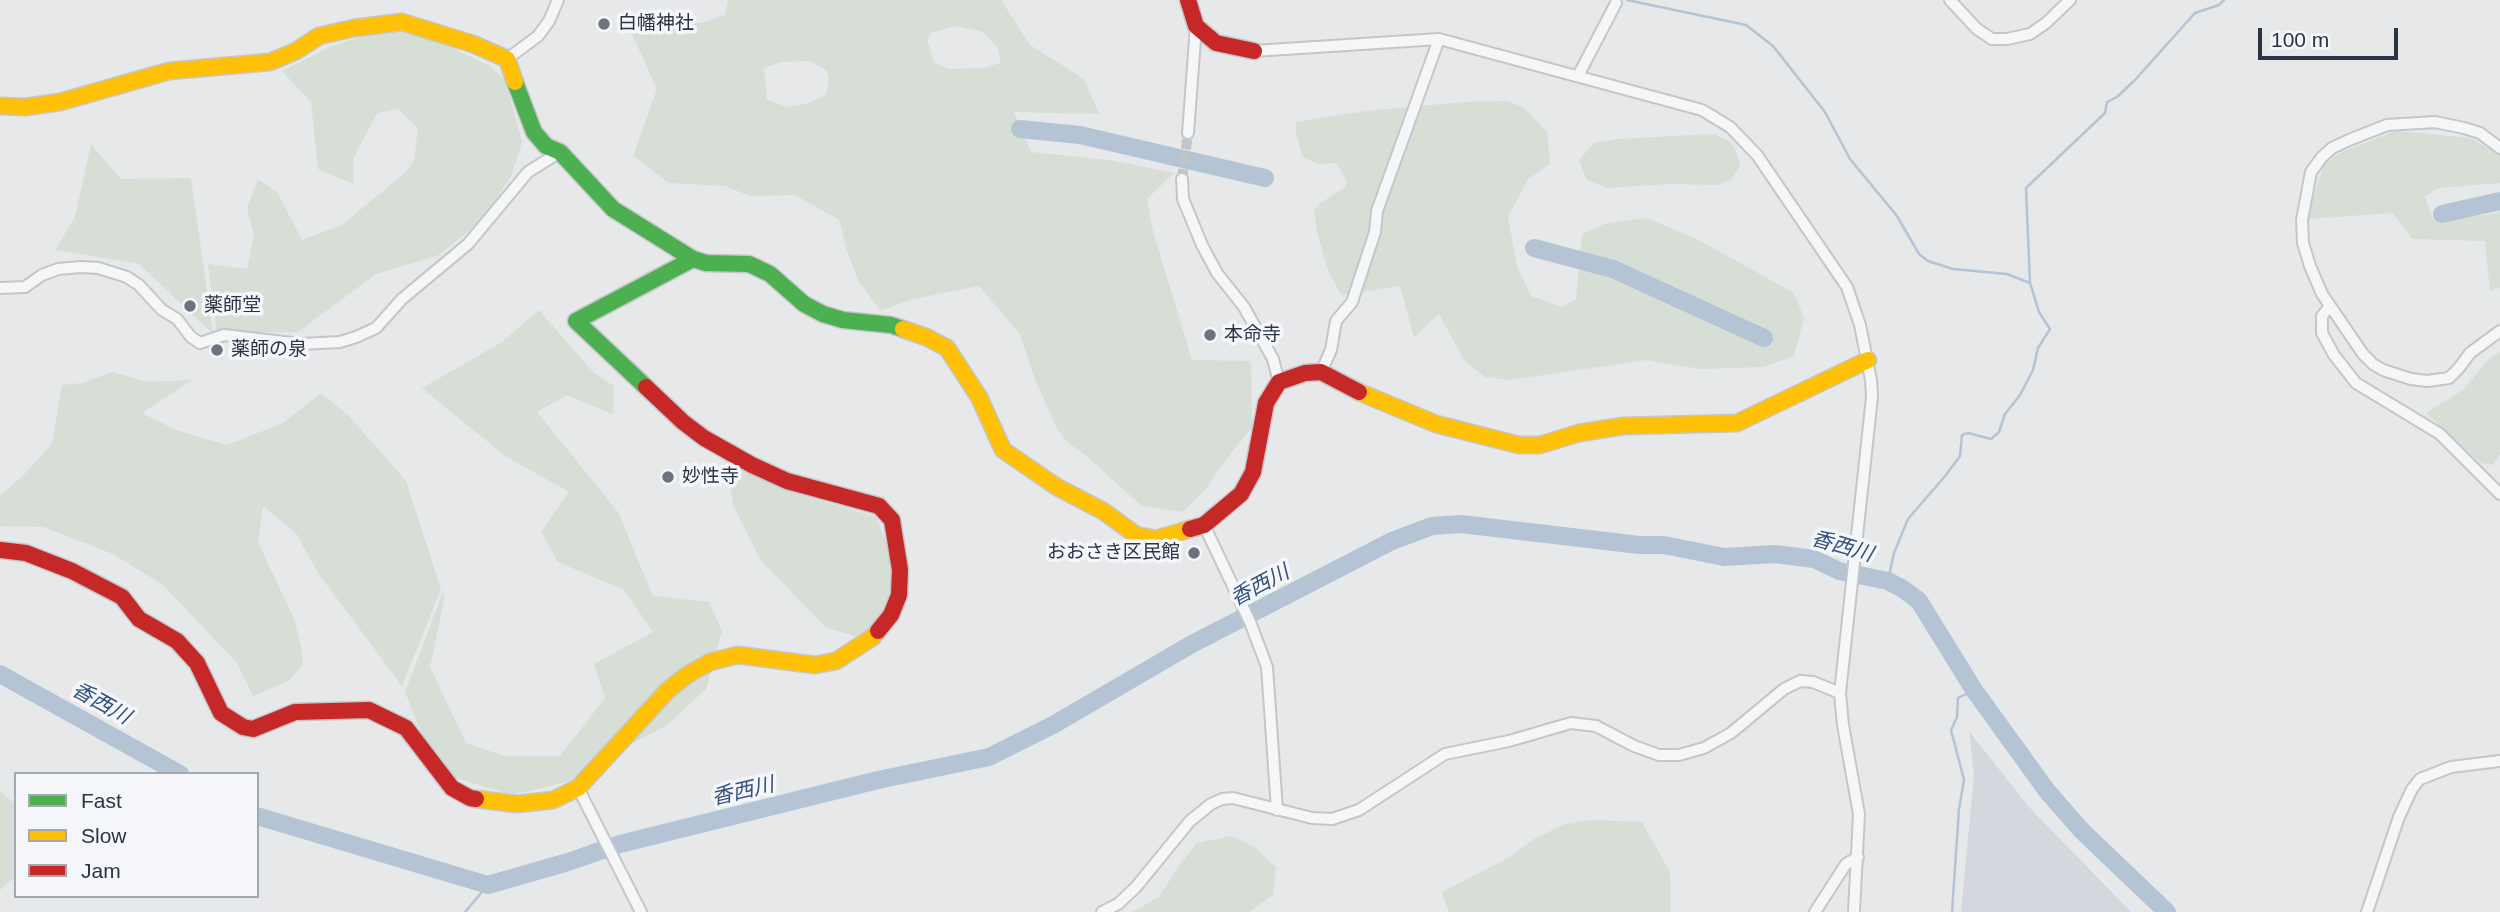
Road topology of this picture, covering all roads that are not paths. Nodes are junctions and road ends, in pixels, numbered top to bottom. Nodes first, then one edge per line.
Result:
1 (558, 0) edge
2 (1188, 0) edge
3 (1950, 0) edge
4 (2070, 0) edge
5 (1616, 3) dead end
6 (1196, 26) junction
7 (1439, 39) junction
8 (1254, 51) joint
9 (507, 59) junction
10 (1578, 75) junction
11 (0, 106) edge
12 (1188, 133) tunnel mouth
13 (2500, 148) edge
14 (561, 152) junction
15 (1181, 180) tunnel mouth
16 (693, 259) junction
17 (0, 288) edge
18 (2330, 306) junction
19 (2500, 331) edge
20 (1868, 360) junction
21 (1321, 372) junction
22 (1279, 382) junction
23 (2500, 494) edge
24 (1204, 525) junction
25 (0, 550) edge
26 (1840, 693) junction
27 (2500, 761) edge
28 (578, 788) junction
29 (1277, 810) junction
30 (1858, 857) junction
31 (641, 912) edge
32 (1102, 912) edge
33 (1815, 912) edge
34 (1854, 912) edge
35 (2367, 912) edge

1 - 9 street
2 - 6 street
3 - 4 street
5 - 10 street
6 - 8 street
6 - 12 street
7 - 8 street
7 - 10 street
7 - 21 street
9 - 11 street
9 - 14 street
10 - 20 street
13 - 18 street
14 - 16 street
14 - 17 street
15 - 22 street
16 - 24 street
16 - 28 street
18 - 19 street
18 - 23 street
20 - 21 street
20 - 26 street
21 - 22 street
22 - 24 street
24 - 29 street
25 - 28 street
26 - 29 street
26 - 30 street
27 - 35 street
28 - 31 street
29 - 32 street
30 - 33 street
30 - 34 street

